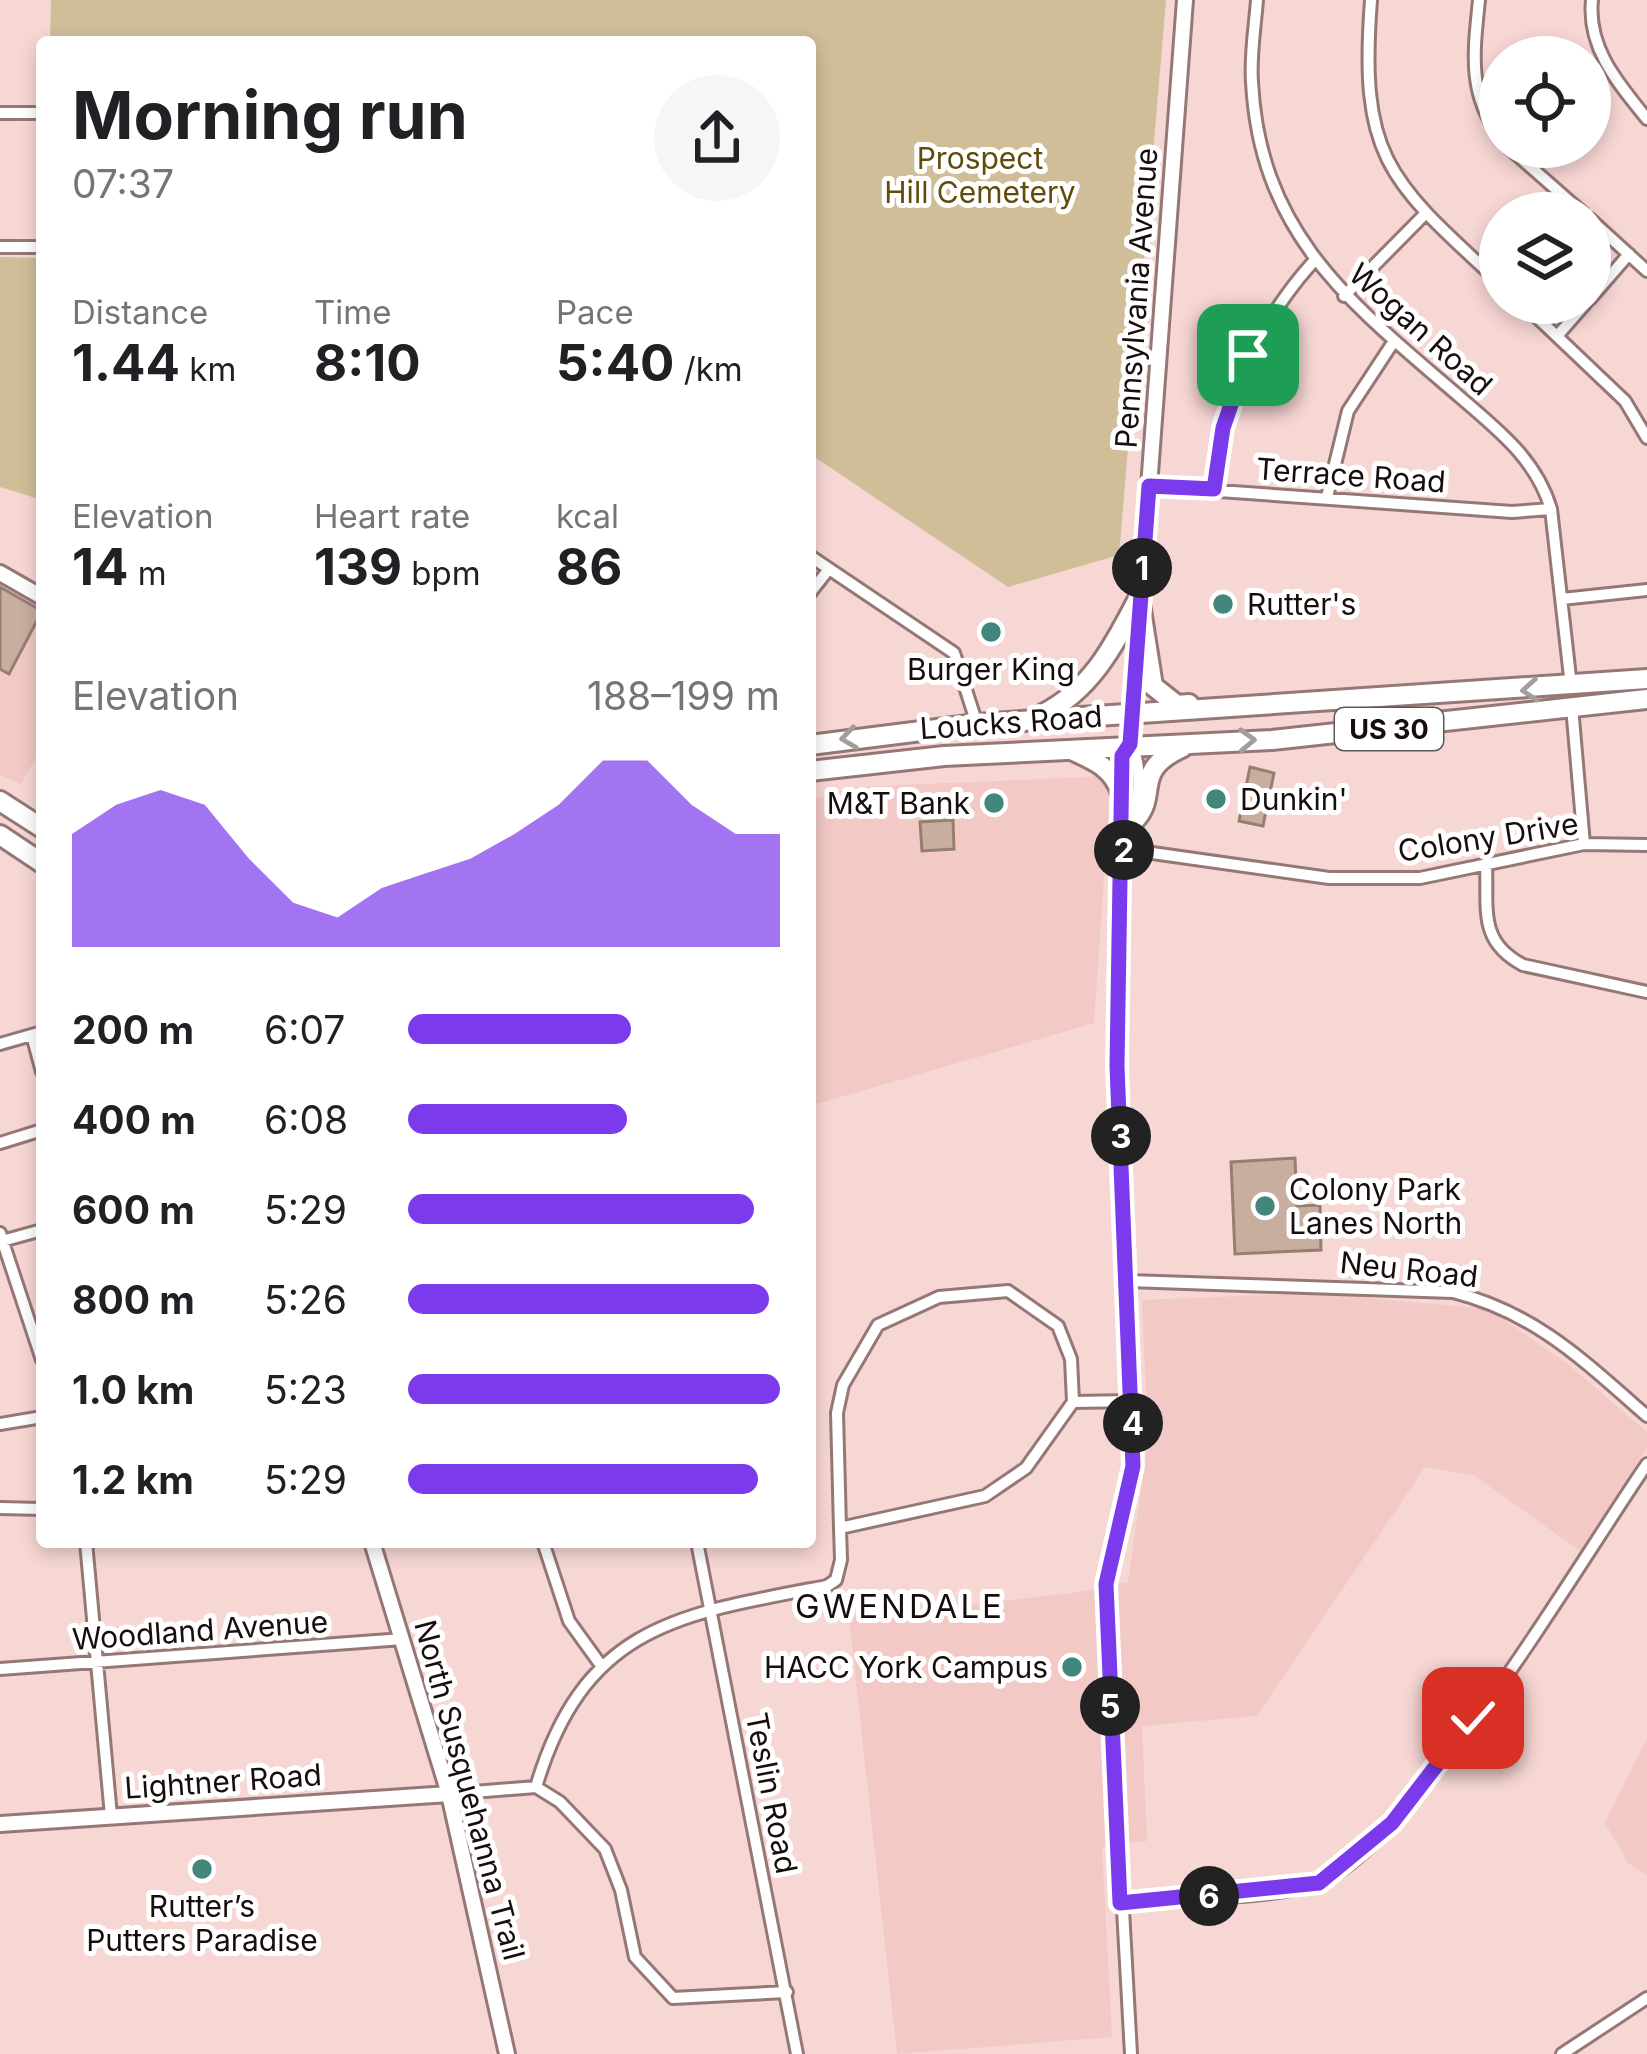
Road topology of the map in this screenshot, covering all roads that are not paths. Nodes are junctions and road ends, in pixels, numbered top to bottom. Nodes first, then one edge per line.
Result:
1 (1185, 0) edge
2 (1258, 0) edge
3 (1371, 0) edge
4 (1479, 0) edge
5 (1592, 0) edge
6 (1479, 96) edge
7 (0, 113) edge
8 (36, 113) edge
9 (1647, 118) edge
10 (1532, 168) edge
11 (1559, 192) edge
12 (1425, 214) junction
13 (1611, 238) edge
14 (0, 247) edge
15 (36, 247) edge
16 (1629, 254) junction
17 (1313, 262) junction
18 (1479, 264) edge
19 (1647, 271) edge
20 (1611, 275) edge
21 (1344, 296) junction
22 (1546, 324) edge
23 (1568, 324) edge
24 (1558, 335) junction
25 (1394, 340) junction
26 (1647, 438) edge
27 (1149, 486) junction
28 (1214, 489) junction
29 (1328, 497) junction
30 (1551, 509) junction
31 (816, 560) edge
32 (829, 569) junction
33 (0, 573) edge
34 (816, 585) edge
35 (1647, 590) edge
36 (36, 594) edge
37 (1139, 597) junction
38 (1562, 599) junction
39 (1647, 680) edge
40 (1572, 697) junction
41 (1647, 700) edge
42 (1234, 708) junction
43 (1132, 712) junction
44 (1030, 720) junction
45 (977, 724) junction
46 (1193, 742) junction
47 (1130, 744) junction
48 (816, 745) edge
49 (1066, 748) junction
50 (816, 770) edge
51 (1121, 793) junction
52 (0, 800) edge
53 (1133, 822) junction
54 (36, 824) edge
55 (0, 835) edge
56 (1584, 844) junction
57 (1647, 844) edge
58 (1124, 849) junction
59 (36, 859) edge
60 (1486, 864) junction
61 (1647, 992) edge
62 (36, 1033) edge
63 (0, 1044) edge
64 (36, 1132) edge
65 (0, 1143) edge
66 (36, 1231) edge
67 (1, 1237) edge
68 (1128, 1281) junction
69 (36, 1329) edge
70 (1073, 1402) junction
71 (1133, 1402) junction
72 (1647, 1416) edge
73 (36, 1419) edge
74 (0, 1424) edge
75 (1647, 1464) edge
76 (0, 1508) edge
77 (36, 1509) edge
78 (840, 1528) junction
79 (87, 1548) edge
80 (374, 1548) edge
81 (545, 1548) edge
82 (698, 1548) edge
83 (712, 1608) junction
84 (403, 1639) junction
85 (98, 1661) junction
86 (600, 1664) junction
87 (0, 1669) edge
88 (536, 1787) junction
89 (449, 1794) junction
90 (111, 1816) junction
91 (0, 1824) edge
92 (1120, 1903) junction
93 (787, 1992) junction
94 (1647, 1998) edge
95 (507, 2054) edge
96 (797, 2054) edge
97 (1131, 2054) edge
98 (1562, 2054) edge

1 - 27 street, Pennsylvania Avenue
2 - 17 street, Wogan Road
3 - 12 street
4 - 6 street
5 - 9 street
7 - 8 street
10 - 11 street
12 - 18 street
12 - 21 street
13 - 16 street
14 - 15 street
16 - 19 street
16 - 20 street
17 - 21 street, Wogan Road
17 - 28 street
21 - 25 street, Wogan Road
22 - 24 street
23 - 24 street
24 - 26 street
25 - 29 street
25 - 30 street, Wogan Road
27 - 28 street, Terrace Road
27 - 37 street, Pennsylvania Avenue
28 - 29 street, Terrace Road
29 - 30 street, Terrace Road
30 - 38 street, Wogan Road
31 - 32 street
32 - 34 street
32 - 45 street
33 - 36 street
35 - 38 street
37 - 42 highway
37 - 43 street, Pennsylvania Avenue
37 - 44 highway
38 - 40 street, Wogan Road
39 - 40 highway, Loucks Road / US 30
40 - 41 highway, Loucks Road / US 30
40 -> 42 highway, Loucks Road / US 30
46 -> 40 highway, Loucks Road / US 30
40 - 56 street, Wogan Road
42 - 43 highway, Loucks Road / US 30
43 - 44 highway, Loucks Road / US 30
43 - 47 street, Pennsylvania Avenue
44 - 45 highway, Loucks Road / US 30
45 -> 48 highway, Loucks Road / US 30
46 - 47 highway, Loucks Road / US 30
46 - 53 highway
47 - 49 highway, Loucks Road / US 30
47 - 51 street, Pennsylvania Avenue
47 - 53 street, Pennsylvania Avenue
49 - 50 highway, Loucks Road / US 30
49 - 51 highway
51 - 58 street, Pennsylvania Avenue
52 - 54 highway
53 - 58 street, Pennsylvania Avenue
55 - 59 highway
56 - 57 street, Colony Drive
56 - 60 street, Colony Drive
58 - 60 street, Colony Drive
58 - 68 street, Pennsylvania Avenue
60 - 61 street
62 - 63 street
64 - 65 street
66 - 67 street
67 - 69 street
68 - 71 street, Pennsylvania Avenue
68 - 72 street, Neu Road
70 - 71 street
70 - 78 street
70 - 78 street
71 - 92 street, Pennsylvania Avenue
73 - 74 street
75 - 92 street
76 - 77 street
78 - 83 street
79 - 85 street
80 - 84 street, North Susquehanna Trail
81 - 86 street
82 - 83 street, Teslin Road
83 - 86 street
83 - 93 street, Teslin Road
84 - 85 street, Woodland Avenue
84 - 89 street, North Susquehanna Trail
85 - 87 street, Woodland Avenue
85 - 90 street
86 - 88 street
88 - 89 street
88 - 93 street
89 - 90 street, Lightner Road
89 - 95 street, North Susquehanna Trail
90 - 91 street, Lightner Road
92 - 97 street, Pennsylvania Avenue
93 - 96 street, Teslin Road
94 - 98 street

